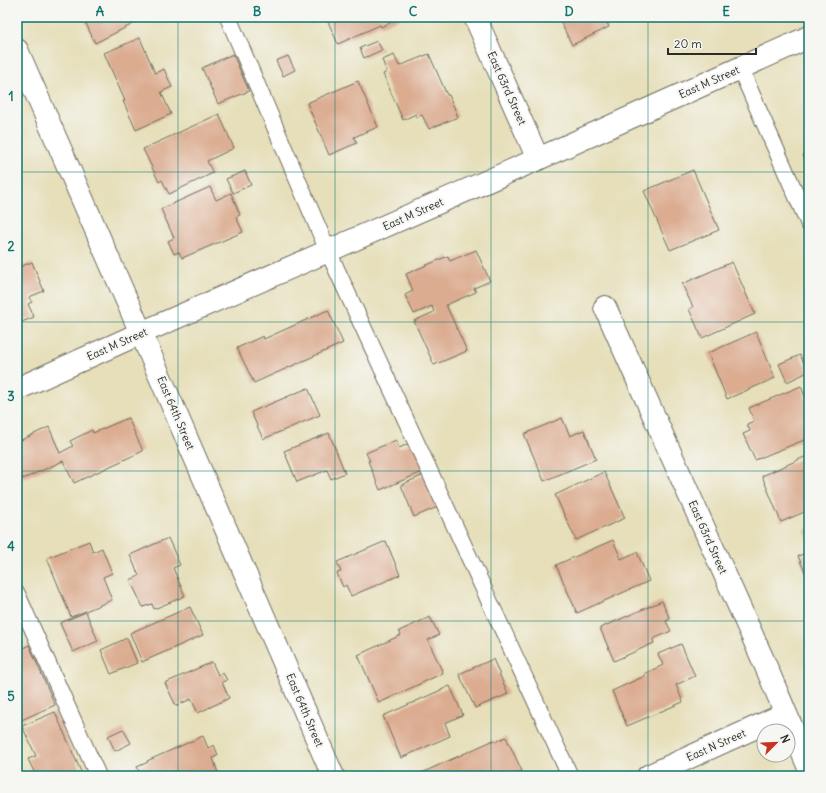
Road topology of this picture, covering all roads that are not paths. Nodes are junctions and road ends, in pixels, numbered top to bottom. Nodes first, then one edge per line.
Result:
1 (228, 17) edge
2 (475, 17) edge
3 (809, 37) edge
4 (17, 50) edge
5 (740, 68) junction
6 (538, 159) junction
7 (809, 224) edge
8 (328, 251) junction
9 (605, 307) dead end
10 (141, 333) junction
11 (17, 389) edge
12 (17, 594) edge
13 (785, 714) junction
14 (809, 768) edge
15 (98, 776) edge
16 (333, 776) edge
17 (570, 776) edge
18 (648, 776) edge

1 - 8 lane
2 - 6 street, East 63rd Street
3 - 5 street, East M Street
4 - 10 street, East 64th Street
5 - 6 street, East M Street
5 - 7 lane
6 - 8 street, East M Street
8 - 10 street, East M Street
8 - 17 lane
9 - 13 street, East 63rd Street
10 - 11 street, East M Street
10 - 16 street, East 64th Street
12 - 15 lane
13 - 14 street, East 63rd Street
13 - 18 street, East N Street

